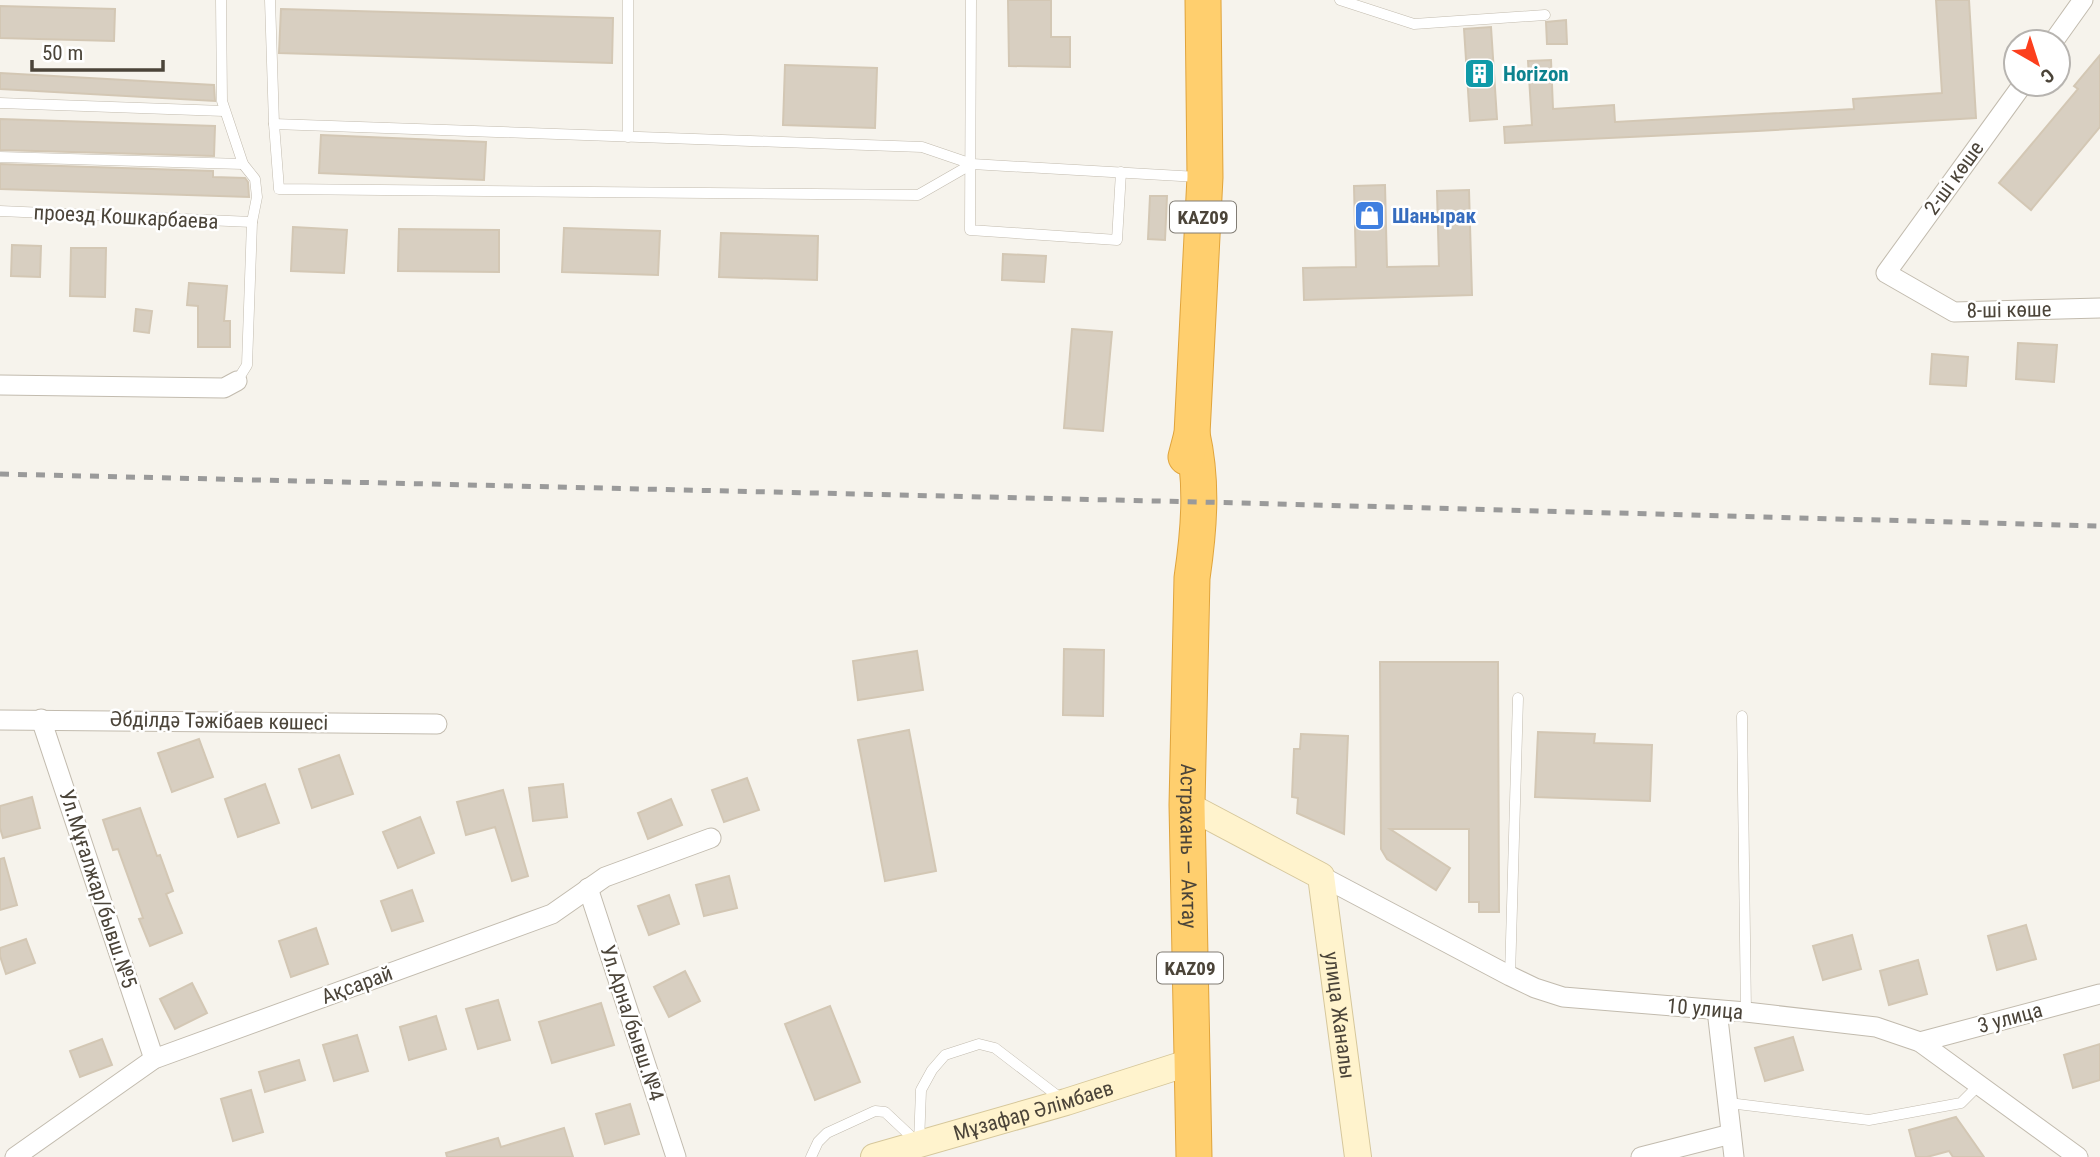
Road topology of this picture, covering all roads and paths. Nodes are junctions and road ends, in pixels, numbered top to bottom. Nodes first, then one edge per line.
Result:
1 (221, 0) edge
2 (270, 0) edge
3 (628, 0) edge
4 (971, 0) edge
5 (1203, 0) edge
6 (1340, 0) edge
7 (2083, 0) edge
8 (1545, 15) dead end
9 (2063, 28) edge
10 (2013, 98) edge
11 (0, 103) edge
12 (224, 111) junction
13 (274, 124) junction
14 (628, 137) junction
15 (0, 157) edge
16 (243, 164) junction
17 (972, 164) junction
18 (1121, 172) junction
19 (1205, 177) junction
20 (0, 211) edge
21 (251, 222) junction
22 (1886, 272) joint
23 (2100, 308) edge
24 (237, 381) joint
25 (0, 385) edge
26 (1518, 698) dead end
27 (1742, 716) dead end
28 (41, 719) junction
29 (0, 720) edge
30 (437, 724) dead end
31 (1187, 805) junction
32 (711, 838) dead end
33 (1321, 876) junction
34 (588, 888) junction
35 (1510, 976) junction
36 (2100, 994) edge
37 (1717, 1010) junction
38 (1746, 1012) junction
39 (1920, 1042) junction
40 (155, 1059) junction
41 (1191, 1062) junction
42 (1979, 1086) junction
43 (1066, 1102) junction
44 (1729, 1103) junction
45 (1731, 1134) junction
46 (919, 1144) junction
47 (15, 1157) edge
48 (676, 1157) edge
49 (811, 1157) edge
50 (874, 1157) edge
51 (1194, 1157) edge
52 (1358, 1157) edge
53 (1641, 1157) edge
54 (1734, 1157) edge
55 (2078, 1157) edge

1 - 12 lane
2 - 13 lane
3 - 14 lane
4 - 17 lane
5 - 19 highway, Астрахань — Актау / KAZ09
6 - 8 lane
7 - 9 street
10 - 22 street, 2-ші көше
11 - 12 lane
12 - 16 lane
13 - 14 lane
13 - 17 lane
14 - 17 lane
15 - 16 lane
16 - 21 lane
17 - 18 lane
17 - 18 lane
18 - 19 lane
19 - 31 highway, Астрахань — Актау / KAZ09
20 - 21 lane, проезд Кошкарбаева
21 - 24 lane
22 - 23 street, 8-шi көше
24 - 25 street
26 - 35 lane
27 - 38 lane
28 - 29 street, Әбділдә Тәжібаев көшесі
28 - 30 street, Әбділдә Тәжібаев көшесі
28 - 40 street, Ул.Мұғалжар/бывш.№5
31 - 33 street
31 - 41 highway, Астрахань — Актау / KAZ09
32 - 34 street, Ақсарай
33 - 35 street, 10 улица
33 - 52 street, улица Жаналы
34 - 40 street, Ақсарай
34 - 48 street, Ул.Арна/бывш.№4
35 - 37 street, 10 улица
36 - 39 street, 3 улица
37 - 38 street, 10 улица
37 - 44 street
38 - 39 street, 10 улица
39 - 42 street, 10 улица
40 - 47 street, Ақсарай
41 - 43 street, Мұзафар Әлімбаев
41 - 51 highway, Астрахань — Актау / KAZ09
42 - 44 lane
42 - 55 street, 10 улица
43 - 46 street, Мұзафар Әлімбаев
43 - 46 lane
44 - 45 street
45 - 53 street
45 - 54 street
46 - 49 lane
46 - 50 street, Мұзафар Әлімбаев

